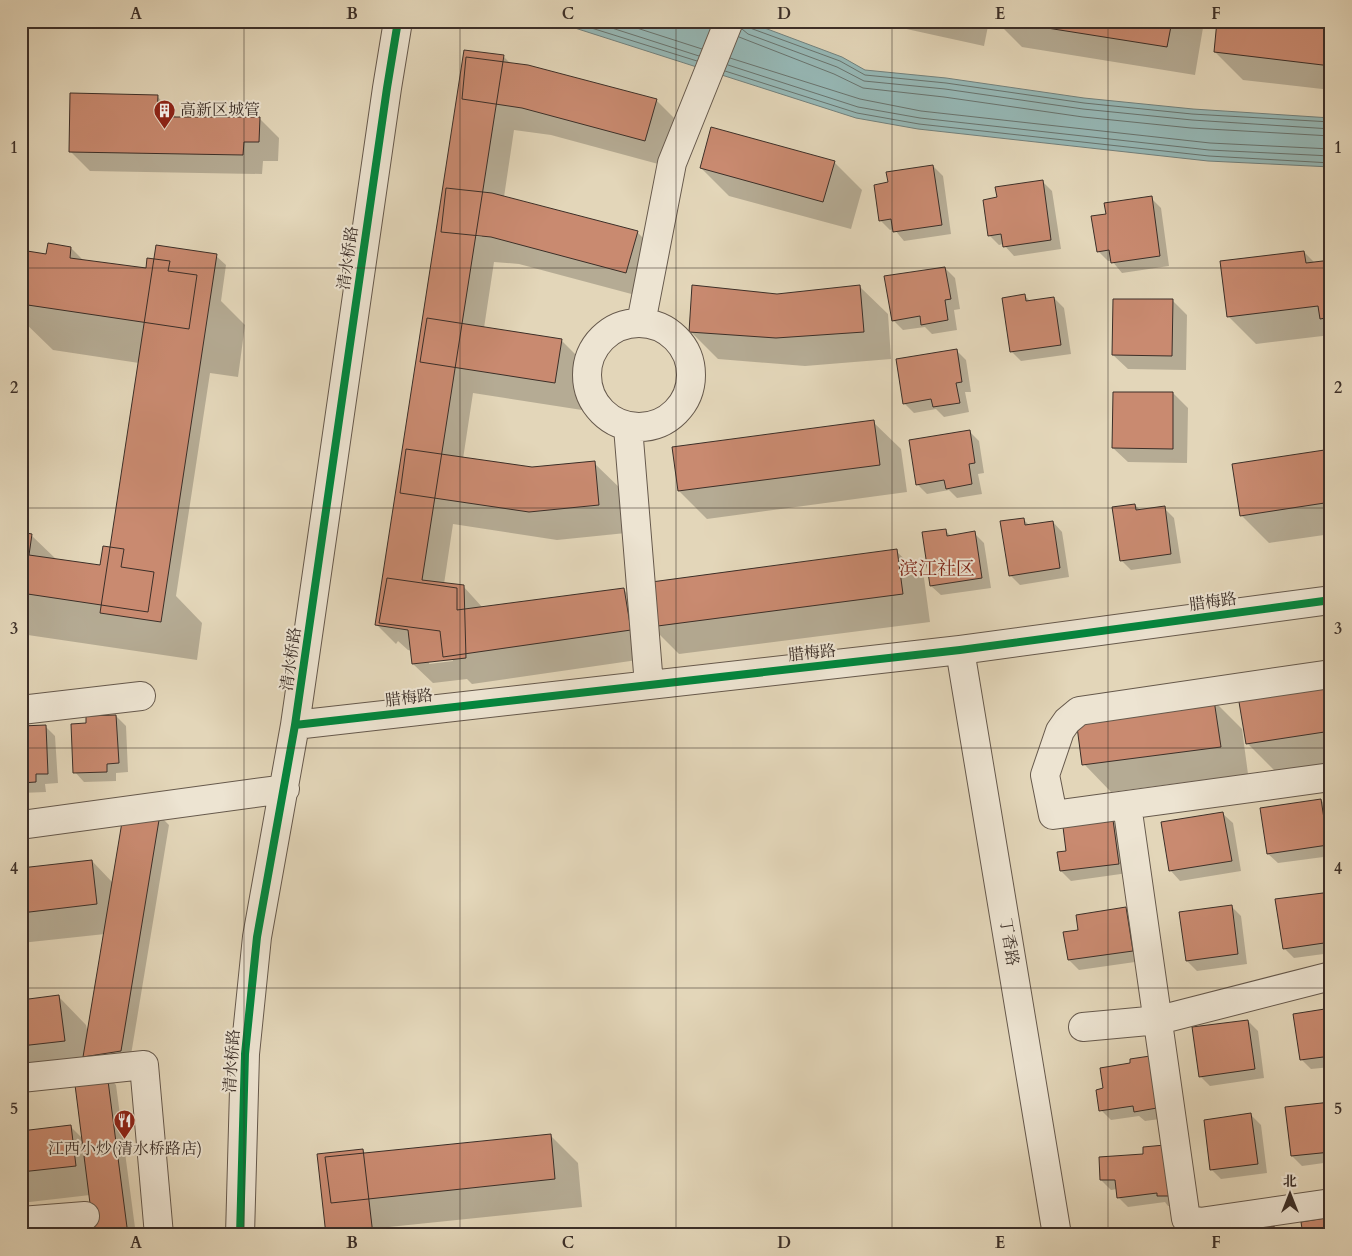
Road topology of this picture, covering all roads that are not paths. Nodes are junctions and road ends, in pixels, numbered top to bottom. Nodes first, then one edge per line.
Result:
1 (398, 21) edge
2 (729, 21) edge
3 (641, 323) junction
4 (628, 427) junction
5 (1331, 600) edge
6 (960, 650) junction
7 (1331, 674) edge
8 (649, 685) junction
9 (141, 696) dead end
10 (21, 710) edge
11 (295, 725) junction
12 (1331, 777) edge
13 (285, 789) junction
14 (1127, 805) junction
15 (21, 825) edge
16 (1331, 976) edge
17 (1159, 1020) junction
18 (1083, 1027) dead end
19 (21, 1078) edge
20 (1331, 1203) edge
21 (85, 1216) dead end
22 (21, 1221) edge
23 (159, 1235) edge
24 (240, 1235) edge
25 (1057, 1235) edge

1 - 11 street, 清水桥路
2 - 3 street
3 - 4 street
3 - 4 street
4 - 8 street
5 - 6 street, 腊梅路
6 - 8 street, 腊梅路
6 - 25 street, 丁香路
7 - 14 street
8 - 11 street, 腊梅路
9 - 10 street
11 - 13 street, 清水桥路
12 - 14 street
13 - 15 street
13 - 24 street, 清水桥路
14 - 17 street
16 - 17 street
17 - 18 street
17 - 20 street
19 - 23 street
21 - 22 street

